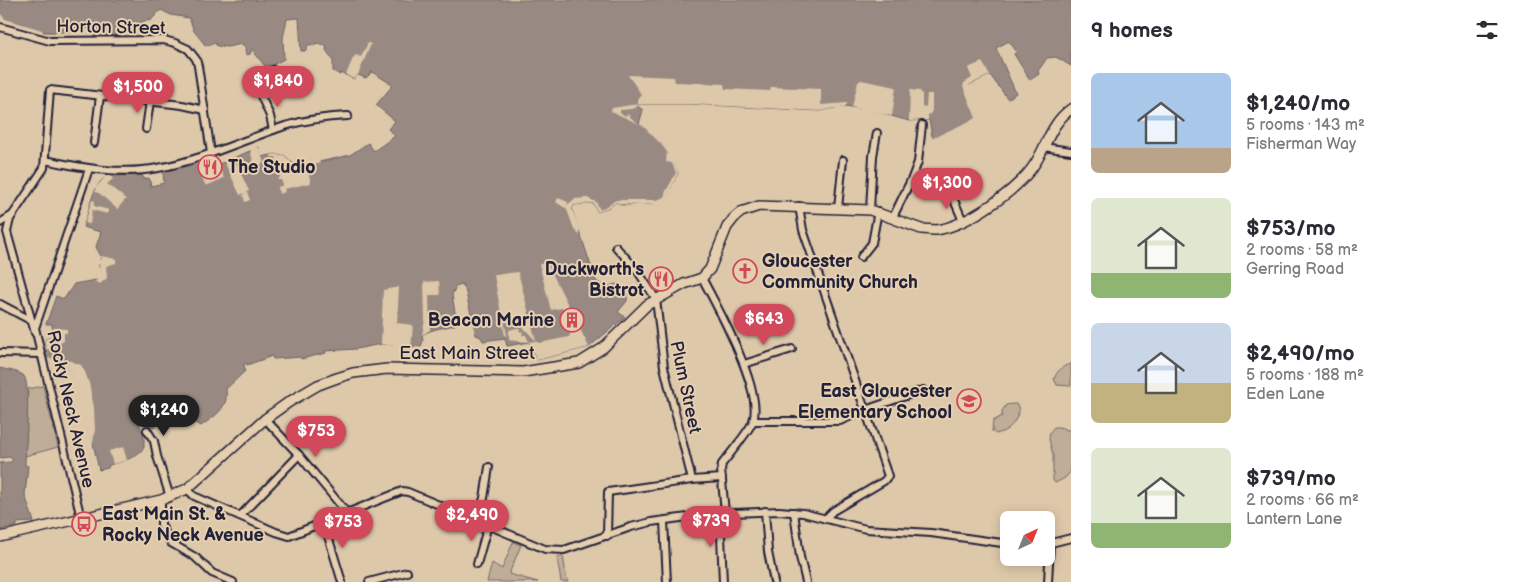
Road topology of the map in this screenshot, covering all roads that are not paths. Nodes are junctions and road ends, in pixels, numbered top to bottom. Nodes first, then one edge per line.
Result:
1 (0, 27) edge
2 (273, 70) dead end
3 (100, 96) junction
4 (150, 102) junction
5 (1071, 109) edge
6 (205, 110) junction
7 (348, 116) dead end
8 (922, 124) dead end
9 (146, 129) dead end
10 (274, 130) junction
11 (877, 133) dead end
12 (94, 143) dead end
13 (1043, 147) junction
14 (1071, 151) edge
15 (211, 153) junction
16 (45, 160) junction
17 (843, 160) dead end
18 (89, 169) junction
19 (950, 191) dead end
20 (799, 206) junction
21 (838, 208) junction
22 (874, 211) junction
23 (12, 215) junction
24 (893, 217) junction
25 (964, 221) junction
26 (0, 223) edge
27 (616, 247) dead end
28 (861, 257) dead end
29 (702, 278) junction
30 (656, 299) junction
31 (0, 304) edge
32 (32, 321) junction
33 (35, 333) junction
34 (792, 349) dead end
35 (1, 353) edge
36 (40, 354) junction
37 (744, 364) junction
38 (923, 390) dead end
39 (865, 410) junction
40 (265, 419) junction
41 (753, 421) junction
42 (146, 430) dead end
43 (299, 455) junction
44 (489, 467) dead end
45 (722, 478) junction
46 (692, 480) junction
47 (187, 489) junction
48 (165, 498) junction
49 (764, 511) junction
50 (794, 512) junction
51 (346, 513) junction
52 (722, 513) junction
53 (240, 516) junction
54 (81, 518) junction
55 (825, 519) junction
56 (476, 520) junction
57 (664, 520) junction
58 (324, 523) junction
59 (488, 526) junction
60 (607, 536) junction
61 (0, 537) edge
62 (1071, 538) edge
63 (1055, 542) edge
64 (1000, 543) edge
65 (477, 564) dead end
66 (1048, 566) edge
67 (407, 572) dead end
68 (233, 582) edge
69 (342, 582) edge
70 (369, 582) edge
71 (667, 582) edge
72 (723, 582) edge
73 (774, 582) edge
74 (806, 582) edge
75 (1048, 582) edge

1 - 6 street, Horton Street
2 - 10 street
3 - 4 street
3 - 12 street
3 - 16 street
4 - 6 street
4 - 9 street
5 - 13 main road
6 - 15 street
7 - 10 street
8 - 24 street
10 - 15 street
11 - 22 street
13 - 14 street
13 - 25 main road
15 - 18 street
16 - 18 street
16 - 23 street
17 - 21 street
18 - 33 street, Rocky Neck Avenue
19 - 25 street
20 - 21 main road
20 - 29 main road
20 - 39 street
21 - 22 main road
22 - 24 main road
22 - 28 street
23 - 26 street
23 - 32 street
24 - 25 main road
27 - 30 street
29 - 30 main road, East Main Street
29 - 37 street
30 - 40 main road, East Main Street
30 - 46 street, Plum Street
31 - 32 street
32 - 33 street
33 - 36 street, Rocky Neck Avenue
34 - 37 street
35 - 36 street
36 - 54 street, Rocky Neck Avenue
37 - 41 street
38 - 39 street
39 - 41 street
39 - 55 street
40 - 43 street
40 - 47 main road, East Main Street
41 - 45 street
42 - 48 street
43 - 51 street
43 - 53 street
44 - 56 street
45 - 46 street
45 - 52 street
46 - 60 street
47 - 48 main road, East Main Street
47 - 53 street
48 - 54 main road, East Main Street
48 - 68 street
49 - 50 street
49 - 52 street
49 - 73 street
50 - 55 street
50 - 74 street
51 - 56 street
51 - 58 street
52 - 57 street
52 - 72 street
53 - 58 street
54 - 61 main road, East Main Street
55 - 64 street
56 - 59 street
57 - 60 street
57 - 71 street
58 - 69 street
59 - 60 street
59 - 65 street
62 - 63 street
66 - 75 street
67 - 70 street

